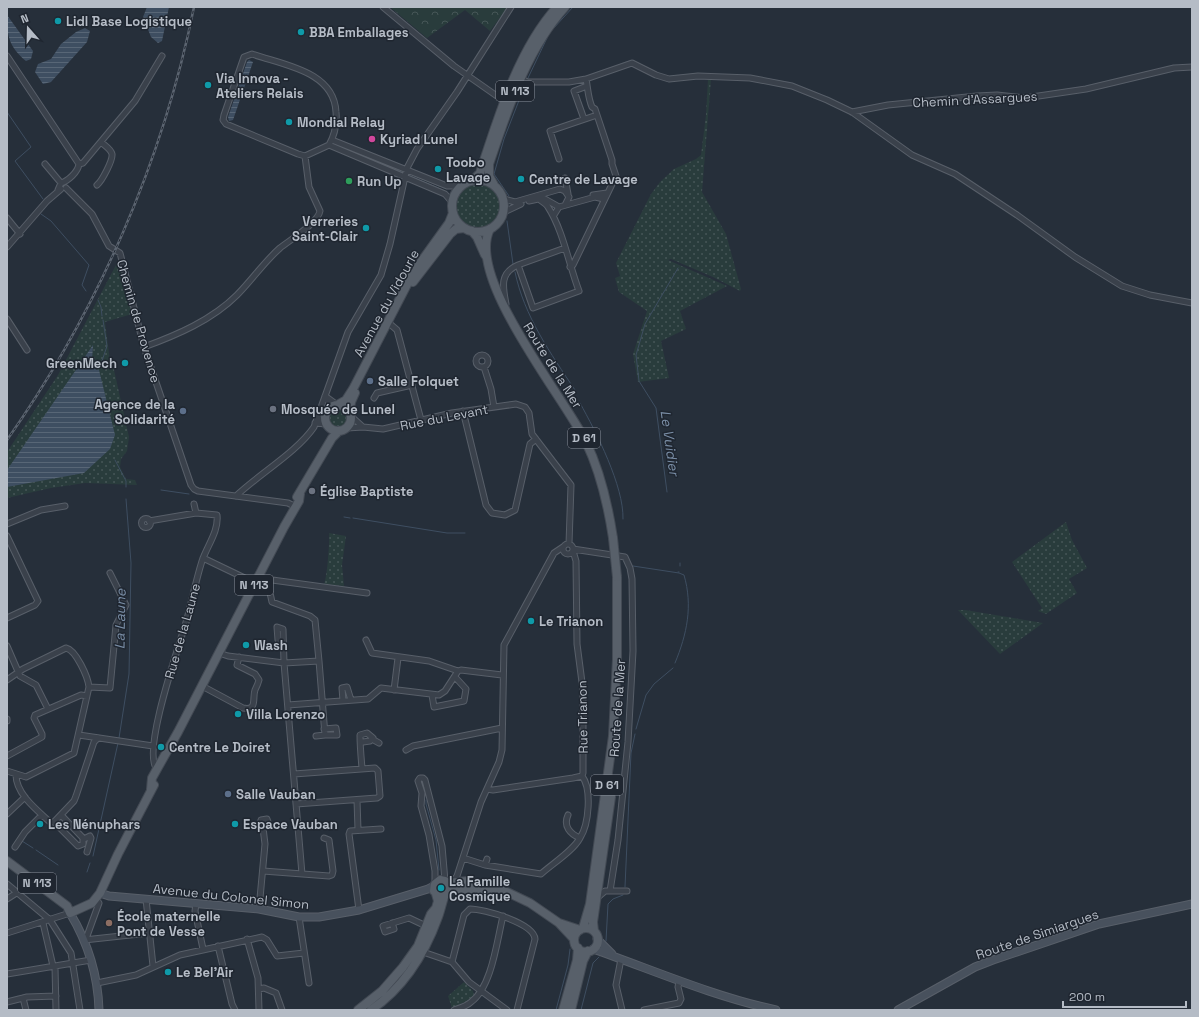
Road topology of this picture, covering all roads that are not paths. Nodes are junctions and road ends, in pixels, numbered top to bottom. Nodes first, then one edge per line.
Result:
1 (383, 7) edge
2 (510, 7) edge
3 (557, 7) edge
4 (565, 7) edge
5 (550, 11) edge
6 (7, 56) edge
7 (162, 56) dead end
8 (1192, 67) edge
9 (467, 76) junction
10 (520, 79) junction
11 (586, 79) junction
12 (587, 86) junction
13 (504, 101) junction
14 (852, 112) junction
15 (597, 115) junction
16 (584, 119) junction
17 (101, 142) junction
18 (331, 142) junction
19 (305, 156) junction
20 (559, 159) dead end
21 (45, 164) dead end
22 (79, 164) junction
23 (407, 170) junction
24 (405, 177) junction
25 (473, 180) junction
26 (63, 185) junction
27 (97, 185) dead end
28 (494, 185) junction
29 (461, 186) junction
30 (556, 190) junction
31 (608, 193) junction
32 (568, 195) junction
33 (504, 199) junction
34 (539, 199) junction
35 (604, 199) junction
36 (452, 202) junction
37 (552, 202) junction
38 (565, 205) junction
39 (559, 207) junction
40 (550, 209) junction
41 (504, 212) junction
42 (453, 213) junction
43 (554, 216) junction
44 (7, 218) edge
45 (490, 229) junction
46 (468, 230) junction
47 (20, 234) junction
48 (7, 247) edge
49 (565, 248) junction
50 (487, 258) junction
51 (569, 264) junction
52 (518, 265) junction
53 (1192, 303) edge
54 (506, 311) junction
55 (7, 319) edge
56 (390, 324) junction
57 (144, 347) junction
58 (27, 350) dead end
59 (484, 367) dead end
60 (412, 385) junction
61 (327, 397) junction
62 (374, 398) dead end
63 (494, 407) junction
64 (463, 412) junction
65 (351, 414) junction
66 (327, 416) junction
67 (421, 420) junction
68 (363, 426) junction
69 (343, 430) junction
70 (536, 439) junction
71 (312, 472) junction
72 (300, 494) junction
73 (236, 496) junction
74 (194, 504) dead end
75 (292, 505) junction
76 (65, 506) dead end
77 (196, 513) junction
78 (149, 521) dead end
79 (7, 524) edge
80 (284, 527) junction
81 (7, 536) edge
82 (569, 551) junction
83 (203, 558) junction
84 (110, 574) dead end
85 (257, 580) junction
86 (267, 582) junction
87 (367, 593) dead end
88 (7, 618) edge
89 (366, 640) dead end
90 (283, 641) dead end
91 (7, 646) edge
92 (219, 653) junction
93 (239, 657) junction
94 (398, 658) junction
95 (319, 661) junction
96 (284, 663) junction
97 (458, 671) junction
98 (20, 672) junction
99 (502, 675) junction
100 (455, 677) junction
101 (7, 680) edge
102 (202, 686) junction
103 (89, 687) junction
104 (394, 690) junction
105 (432, 695) junction
106 (87, 696) junction
107 (351, 700) junction
108 (343, 701) junction
109 (322, 702) junction
110 (288, 706) junction
111 (48, 709) junction
112 (502, 728) junction
113 (324, 729) junction
114 (78, 735) junction
115 (316, 736) dead end
116 (325, 736) junction
117 (613, 736) junction
118 (95, 739) junction
119 (372, 739) junction
120 (362, 742) junction
121 (379, 743) dead end
122 (153, 746) junction
123 (406, 750) dead end
124 (7, 756) edge
125 (362, 768) junction
126 (158, 770) junction
127 (7, 771) edge
128 (294, 774) junction
129 (16, 775) junction
130 (582, 776) junction
131 (23, 778) junction
132 (17, 785) junction
133 (487, 789) junction
134 (25, 797) junction
135 (357, 800) junction
136 (296, 804) junction
137 (7, 814) edge
138 (42, 815) junction
139 (61, 815) junction
140 (568, 815) dead end
141 (54, 822) junction
142 (263, 828) dead end
143 (381, 829) dead end
144 (358, 830) junction
145 (324, 838) dead end
146 (580, 838) junction
147 (84, 839) junction
148 (14, 847) dead end
149 (87, 852) dead end
150 (463, 858) junction
151 (487, 859) dead end
152 (7, 861) edge
153 (485, 865) junction
154 (263, 871) junction
155 (302, 874) junction
156 (599, 882) junction
157 (7, 884) edge
158 (482, 885) junction
159 (444, 886) junction
160 (499, 890) junction
161 (607, 891) junction
162 (627, 891) dead end
163 (18, 892) junction
164 (98, 894) junction
165 (597, 898) junction
166 (7, 899) edge
167 (146, 899) junction
168 (196, 904) junction
169 (1192, 904) edge
170 (442, 905) junction
171 (259, 909) junction
172 (359, 910) junction
173 (67, 911) junction
174 (503, 916) junction
175 (299, 917) junction
176 (50, 920) junction
177 (44, 923) junction
178 (392, 923) dead end
179 (559, 923) junction
180 (426, 926) junction
181 (581, 929) junction
182 (7, 933) edge
183 (149, 933) junction
184 (596, 935) junction
185 (84, 939) junction
186 (574, 939) junction
187 (247, 940) junction
188 (218, 946) junction
189 (578, 948) junction
190 (203, 949) junction
191 (590, 950) junction
192 (304, 952) junction
193 (423, 952) junction
194 (612, 954) junction
195 (621, 959) junction
196 (91, 960) junction
197 (452, 962) junction
198 (74, 963) junction
199 (54, 966) junction
200 (153, 966) junction
201 (7, 974) edge
202 (679, 981) junction
203 (97, 982) junction
204 (309, 983) dead end
205 (259, 989) junction
206 (480, 992) junction
207 (56, 996) junction
208 (23, 998) junction
209 (7, 1002) edge
210 (26, 1010) edge
211 (56, 1010) edge
212 (80, 1010) edge
213 (99, 1010) edge
214 (235, 1010) edge
215 (259, 1010) edge
216 (282, 1010) edge
217 (358, 1010) edge
218 (371, 1010) edge
219 (454, 1010) edge
220 (507, 1010) edge
221 (517, 1010) edge
222 (563, 1010) edge
223 (571, 1010) edge
224 (622, 1010) edge
225 (644, 1010) edge
226 (776, 1010) edge
227 (898, 1010) edge

1 - 9 street
2 - 9 street
3 - 5 main road, N 113
4 - 10 main road, N 113
5 - 13 main road, N 113
6 - 22 street
7 - 17 street
8 - 14 street, Chemin d'Assargues
9 - 13 street
9 - 23 street
10 - 11 street
10 - 28 main road, N 113
11 - 12 street
11 - 14 street
12 - 15 street
12 - 16 street
13 - 25 main road, N 113
14 - 53 street
15 - 16 street
15 - 31 street
16 - 20 street
17 - 22 street
17 - 27 street
18 - 19 street
18 - 19 street
18 - 23 street
18 - 24 street
19 - 57 street
21 - 26 street, Chemin de Provence
22 - 26 street
23 - 24 street
23 - 29 street
24 - 36 street
24 - 61 street
25 - 28 main road
25 - 29 main road
26 - 47 street
26 - 57 street, Chemin de Provence
28 - 33 main road
29 - 36 main road
30 - 32 street
30 - 32 street
30 - 33 street
30 - 37 street
31 - 32 street
31 - 35 street
32 - 38 street
33 - 41 main road
34 - 37 street
34 - 40 street
34 - 41 street
35 - 38 street
35 - 51 street
36 - 42 main road
37 - 39 street
37 - 40 street
38 - 39 street
39 - 43 street
40 - 43 street
41 - 45 main road
42 - 46 main road
42 - 66 main road, Avenue du Vidourle / N 113
43 - 49 street
44 - 47 street
45 - 46 main road
45 - 50 main road, Route de la Mer / D 61
46 - 50 main road, Route de la Mer / D 61
46 - 56 main road, Avenue du Vidourle
47 - 48 street
49 - 51 street
49 - 52 street
50 - 54 main road, Route de la Mer / D 61
51 - 52 street
52 - 54 street
54 - 117 main road, Route de la Mer / D 61, bridge
55 - 58 street
56 - 60 street
56 - 65 main road, Avenue du Vidourle
57 - 73 street, Chemin de Provence
59 - 63 street
60 - 62 street
60 - 67 street
61 - 66 street
61 - 66 street
63 - 64 street, Rue du Levant
63 - 70 street, Rue du Levant
64 - 67 street, Rue du Levant
64 - 70 street
65 - 66 main road
65 - 68 street
65 - 69 main road, Avenue du Vidourle
66 - 69 main road
66 - 71 main road, Avenue du Vidourle / N 113
66 - 73 street
67 - 68 street, Rue du Levant
68 - 69 street, Rue du Levant
69 - 71 main road, Avenue du Vidourle / N 113
70 - 82 street
71 - 72 main road, Avenue du Vidourle / N 113
72 - 75 main road, N 113
72 - 80 main road, N 113
73 - 75 street, Chemin de Provence
74 - 77 street
75 - 80 main road, N 113
76 - 79 street
77 - 78 street
77 - 83 street, Rue de la Laune
80 - 85 main road, N 113
81 - 88 street
82 - 99 street
82 - 130 street, Rue Trianon
82 - 161 street, Route de la Mer
83 - 85 street
83 - 122 street, Rue de la Laune
84 - 103 street
85 - 86 street
85 - 92 main road, N 113
86 - 87 street
86 - 95 street
89 - 94 street
90 - 96 street
91 - 98 street
92 - 93 street
92 - 102 main road, N 113
93 - 96 street
93 - 102 street
94 - 97 street
94 - 104 street
95 - 96 street
95 - 109 street
96 - 110 street
97 - 99 street
97 - 100 street
98 - 101 street
98 - 103 street
98 - 111 street
99 - 112 street
100 - 105 street
100 - 105 street
102 - 126 main road, N 113
103 - 106 street
104 - 105 street
104 - 107 street
106 - 111 street
106 - 114 street
107 - 108 street
107 - 108 street
108 - 109 street
109 - 110 street
109 - 113 street
110 - 128 street
111 - 124 street
112 - 123 street
112 - 133 street
113 - 116 street
113 - 116 street
114 - 118 street
114 - 131 street
115 - 116 street
117 - 156 main road, Route de la Mer / D 61
117 - 181 main road, Route de la Mer / D 61
118 - 122 street
118 - 139 street
119 - 120 street
119 - 120 street
119 - 121 street
120 - 125 street
122 - 126 street, Rue de la Laune
125 - 128 street
125 - 135 street
126 - 164 main road, N 113
127 - 129 street
128 - 136 street
129 - 131 street
129 - 132 street
130 - 133 street
130 - 146 street, Rue Trianon
131 - 132 street
132 - 134 street
133 - 150 street
134 - 137 street
134 - 138 street
135 - 136 street
135 - 144 street
136 - 155 street
138 - 141 street
138 - 148 street
139 - 141 street
139 - 147 street
140 - 146 street
141 - 147 street
142 - 154 street
143 - 144 street
144 - 172 street
145 - 155 street
146 - 153 street
147 - 149 street
150 - 153 street
150 - 159 street
151 - 153 street
152 - 173 main road, N 113
154 - 155 street
154 - 171 street
156 - 161 street
156 - 165 main road, Route de la Mer / D 61
157 - 163 street, N 113
158 - 159 main road, Avenue du Colonel Simon
158 - 159 main road, Avenue du Colonel Simon
158 - 160 main road, Avenue du Colonel Simon
159 - 159 street
159 - 170 main road
159 - 172 main road, Avenue du Colonel Simon
159 - 180 main road
160 - 170 main road
160 - 179 main road, Avenue du Colonel Simon
161 - 162 street
161 - 165 street
163 - 166 street
163 - 176 street, N 113
164 - 167 main road, Avenue du Colonel Simon
164 - 173 main road, N 113
164 - 185 street
165 - 184 main road, Route de la Mer / D 61
167 - 168 main road, Avenue du Colonel Simon
167 - 183 street
168 - 171 main road, Avenue du Colonel Simon
168 - 190 street
169 - 227 main road, Route de Simiargues
170 - 193 main road
171 - 175 main road, Avenue du Colonel Simon
172 - 175 main road, Avenue du Colonel Simon
173 - 176 street, N 113
173 - 185 main road
174 - 197 street
174 - 206 street
174 - 221 street
175 - 192 street
176 - 177 street
176 - 198 street
177 - 182 street
177 - 199 street
178 - 180 street
179 - 181 main road, Avenue du Colonel Simon
179 - 186 main road, Avenue du Colonel Simon
180 - 217 main road
181 - 184 main road
181 - 186 main road
183 - 185 street
183 - 200 street
184 - 191 main road
184 - 194 main road
185 - 196 main road
186 - 189 main road
187 - 188 street
187 - 192 street
187 - 205 street
188 - 190 street
188 - 214 street
189 - 191 main road
189 - 222 main road
190 - 200 street
191 - 194 main road
191 - 223 main road
192 - 204 street
193 - 197 street
193 - 218 main road
194 - 195 main road
195 - 202 main road
195 - 224 street
196 - 198 street
196 - 203 main road
197 - 206 street
198 - 199 street
198 - 212 street
199 - 201 street
199 - 207 street
200 - 203 street
202 - 225 street
202 - 226 main road
203 - 213 main road
205 - 215 street
205 - 216 street
206 - 219 street
206 - 220 street
207 - 208 street
207 - 211 street
208 - 209 street
208 - 210 street

